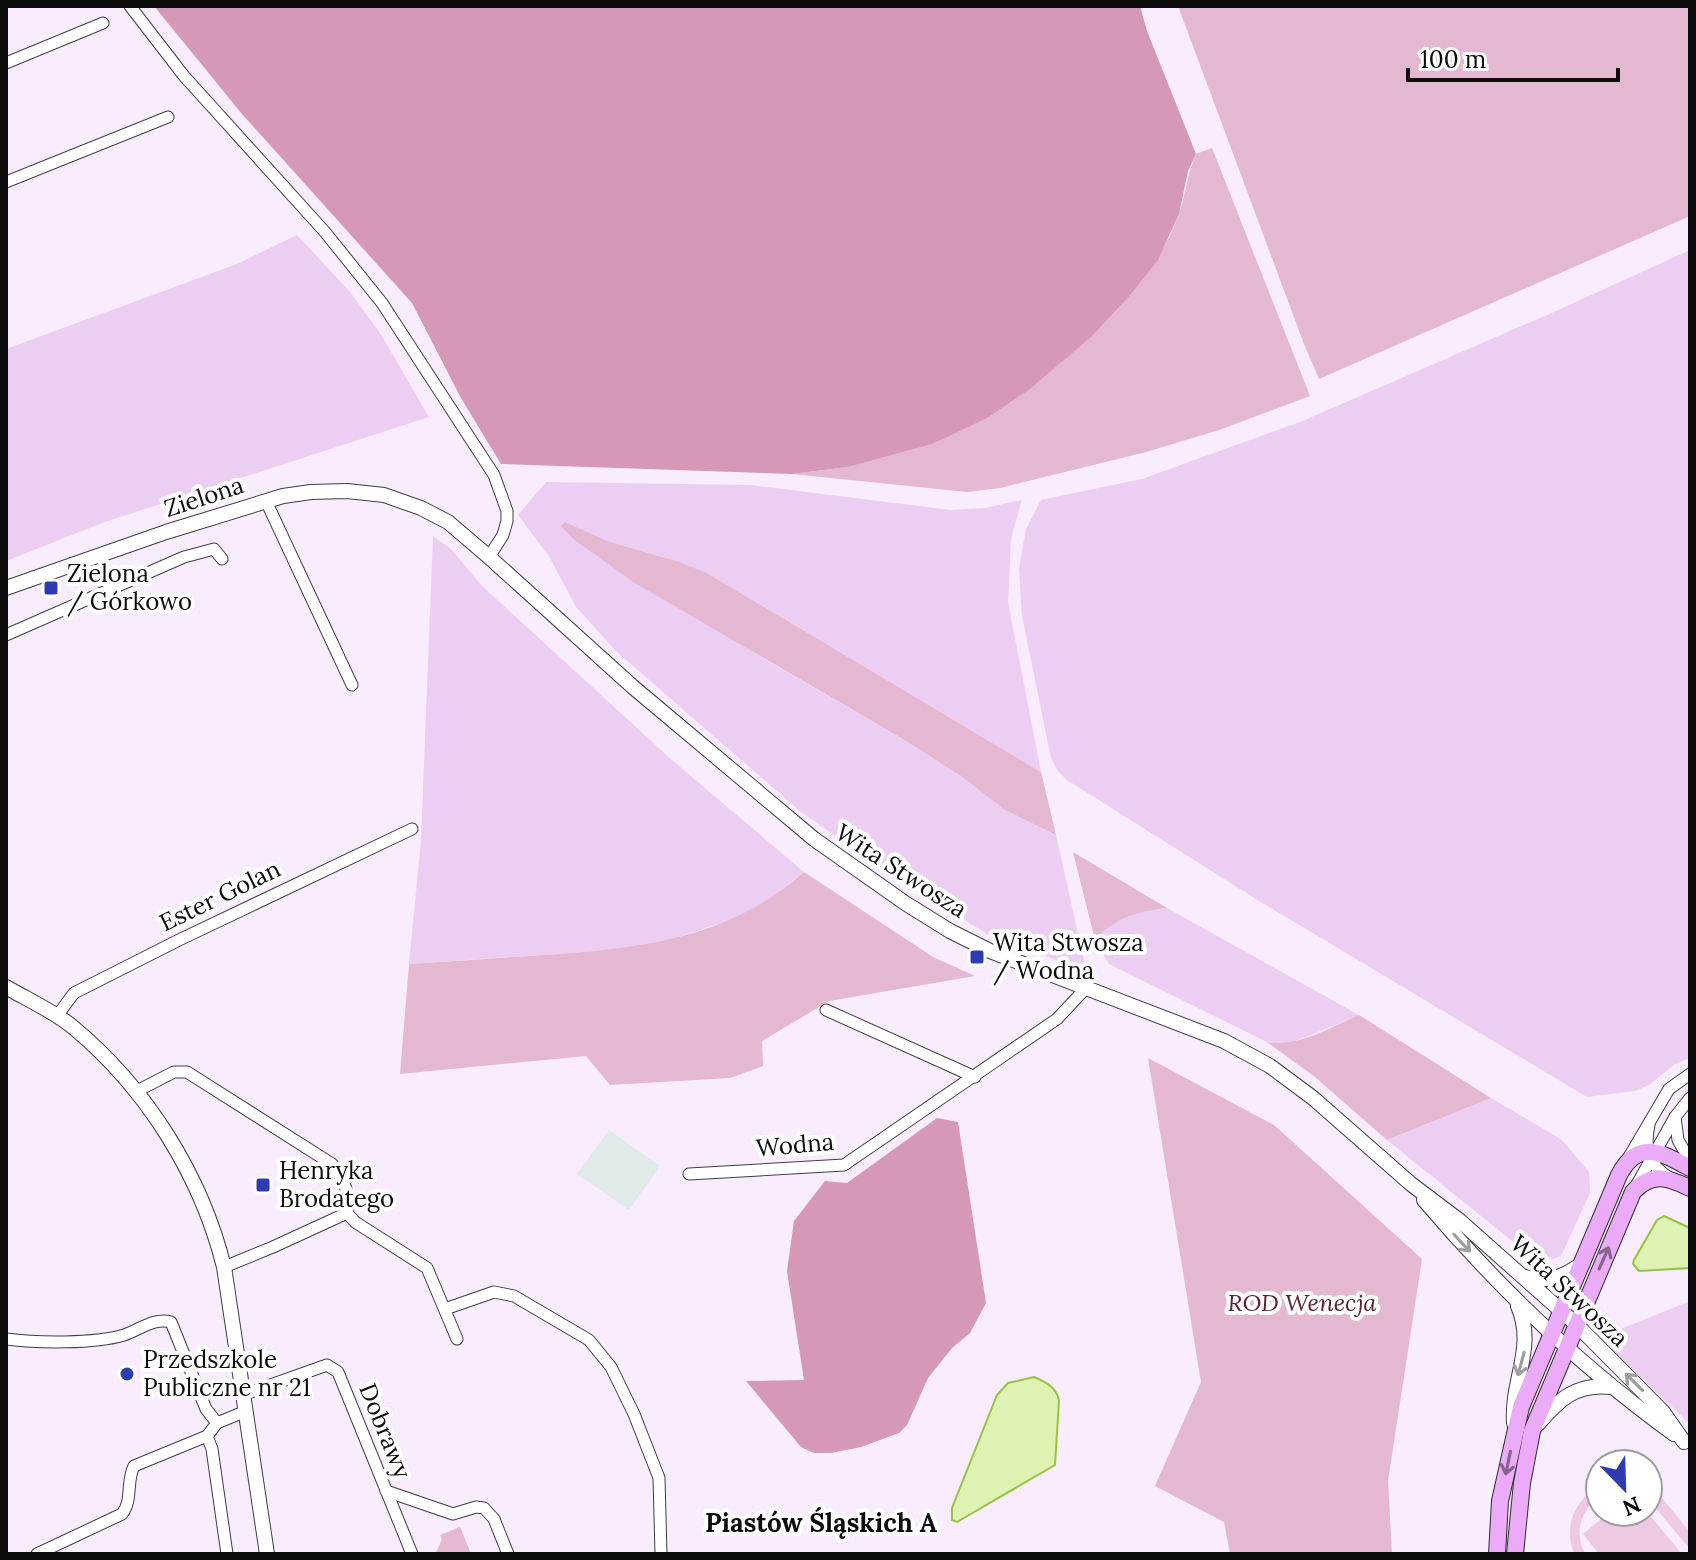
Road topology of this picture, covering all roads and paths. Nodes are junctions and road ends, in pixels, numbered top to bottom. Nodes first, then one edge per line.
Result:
1 (130, 6) edge
2 (103, 23) dead end
3 (6, 63) edge
4 (168, 117) dead end
5 (6, 182) edge
6 (266, 501) junction
7 (421, 508) joint
8 (489, 557) junction
9 (222, 559) dead end
10 (6, 588) edge
11 (6, 635) edge
12 (352, 685) dead end
13 (412, 829) dead end
14 (6, 987) edge
15 (1086, 988) junction
16 (826, 1010) dead end
17 (57, 1016) junction
18 (1690, 1074) edge
19 (975, 1077) junction
20 (135, 1092) junction
21 (1690, 1098) edge
22 (1651, 1117) junction
23 (1675, 1117) junction
24 (1651, 1154) junction
25 (1690, 1161) edge
26 (1625, 1162) junction
27 (1690, 1168) edge
28 (689, 1174) dead end
29 (1672, 1179) junction
30 (1411, 1184) junction
31 (1690, 1188) edge
32 (1633, 1192) junction
33 (347, 1213) junction
34 (1583, 1263) junction
35 (224, 1267) junction
36 (1525, 1277) junction
37 (1515, 1298) junction
38 (445, 1309) junction
39 (1562, 1311) junction
40 (1576, 1324) junction
41 (1551, 1334) junction
42 (6, 1339) edge
43 (457, 1339) dead end
44 (1566, 1347) junction
45 (1612, 1387) junction
46 (245, 1394) junction
47 (246, 1411) junction
48 (217, 1423) junction
49 (1515, 1431) junction
50 (1532, 1431) junction
51 (207, 1436) junction
52 (1687, 1445) edge
53 (386, 1491) junction
54 (37, 1554) edge
55 (227, 1554) edge
56 (267, 1554) edge
57 (412, 1554) edge
58 (508, 1554) edge
59 (661, 1554) edge
60 (1497, 1554) edge
61 (1515, 1554) edge

1 - 8 street
2 - 3 street
4 - 5 street
6 - 7 street, Zielona
6 - 10 street, Zielona
6 - 12 street
7 - 8 street, Wita Stwosza
8 - 15 street, Wita Stwosza
9 - 11 street
13 - 17 street, Ester Golan
14 - 17 street
15 - 19 street, Wodna
15 - 30 street, Wita Stwosza
16 - 19 street
17 - 20 street
18 - 22 street
19 - 28 street, Wodna
20 - 33 street
20 - 35 street
21 - 23 street
22 - 24 street
22 - 26 street
23 - 24 street
23 - 25 street
24 - 26 main road
24 - 27 main road
24 - 29 street
24 - 32 street
26 - 34 main road
29 - 31 main road
29 - 32 main road
30 - 36 street, Wita Stwosza
30 -> 37 street, Wita Stwosza
40 -> 32 main road
33 - 35 street
33 - 38 street
34 - 36 street
34 - 39 main road
35 - 46 street
36 - 39 street, Wita Stwosza
37 - 41 street, Wita Stwosza
37 -> 49 street
38 - 43 street
38 - 59 street
39 - 40 street, Wita Stwosza
39 - 41 main road
40 - 44 main road
52 -> 40 street, Wita Stwosza
41 - 44 street, Wita Stwosza
41 - 49 main road
42 - 48 street
44 - 45 street, Wita Stwosza
44 - 50 main road
45 - 50 street
45 - 52 street, Wita Stwosza
46 - 47 street
46 - 53 street, Dobrawy
47 - 48 street
47 - 56 street
48 - 51 street
49 -> 60 main road
50 - 61 main road
51 - 54 street
51 - 55 street
53 - 57 street, Dobrawy
53 - 58 street

